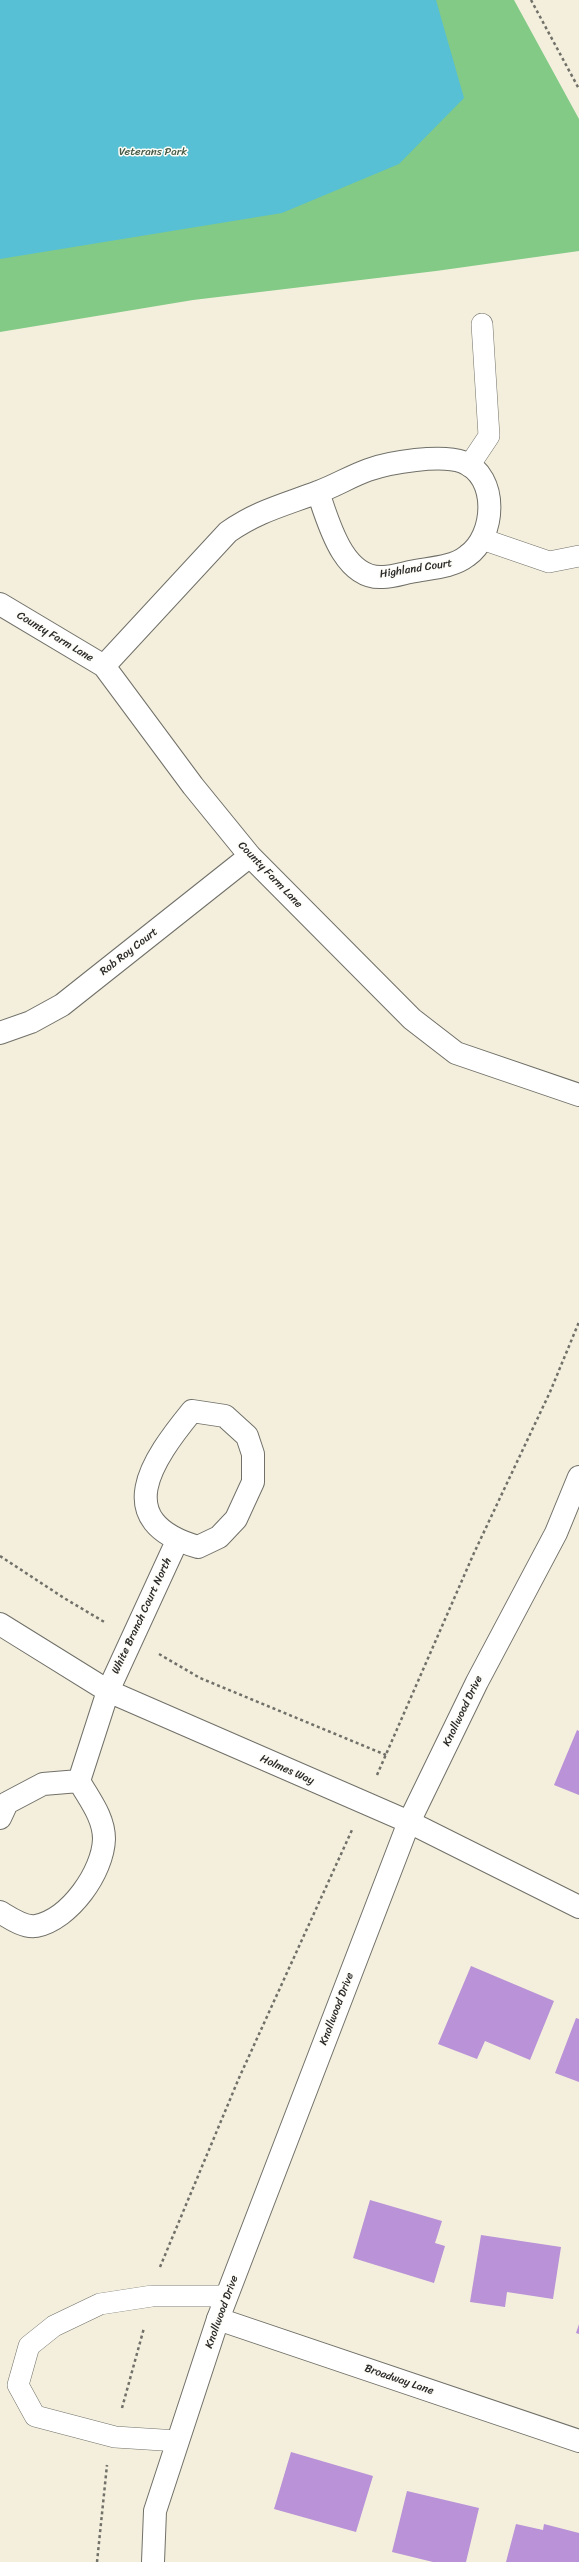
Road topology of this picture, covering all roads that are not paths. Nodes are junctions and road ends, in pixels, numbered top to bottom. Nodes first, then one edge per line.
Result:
1 (482, 324) dead end
2 (468, 466) junction
3 (318, 492) junction
4 (482, 539) junction
5 (579, 556) edge
6 (0, 604) edge
7 (104, 666) junction
8 (250, 856) junction
9 (0, 1033) edge
10 (579, 1095) edge
11 (579, 1477) edge
12 (177, 1541) junction
13 (0, 1624) edge
14 (108, 1691) junction
15 (79, 1781) junction
16 (0, 1818) edge
17 (408, 1822) junction
18 (579, 1907) edge
19 (0, 1912) edge
20 (227, 2296) junction
21 (218, 2319) junction
22 (178, 2441) junction
23 (579, 2441) edge
24 (153, 2562) edge

1 - 2 lane
2 - 3 street, Highland Court
2 - 4 street, Highland Court
3 - 4 street, Highland Court
3 - 7 street, Highland Court
4 - 5 lane
6 - 7 street, County Farm Lane
7 - 8 street, County Farm Lane
8 - 9 street, Rob Roy Court
8 - 10 street, County Farm Lane
11 - 17 street, Knollwood Drive
12 - 12 street
12 - 14 street, White Branch Court North
13 - 14 street, Holmes Way
14 - 15 street, White Branch Court North
14 - 17 street, Holmes Way
15 - 16 street
15 - 19 street
17 - 18 street, Holmes Way
17 - 20 street, Knollwood Drive
20 - 21 street, Knollwood Drive
20 - 22 lane
21 - 22 street, Knollwood Drive
21 - 23 street, Broadway Lane
22 - 24 street, Knollwood Drive

